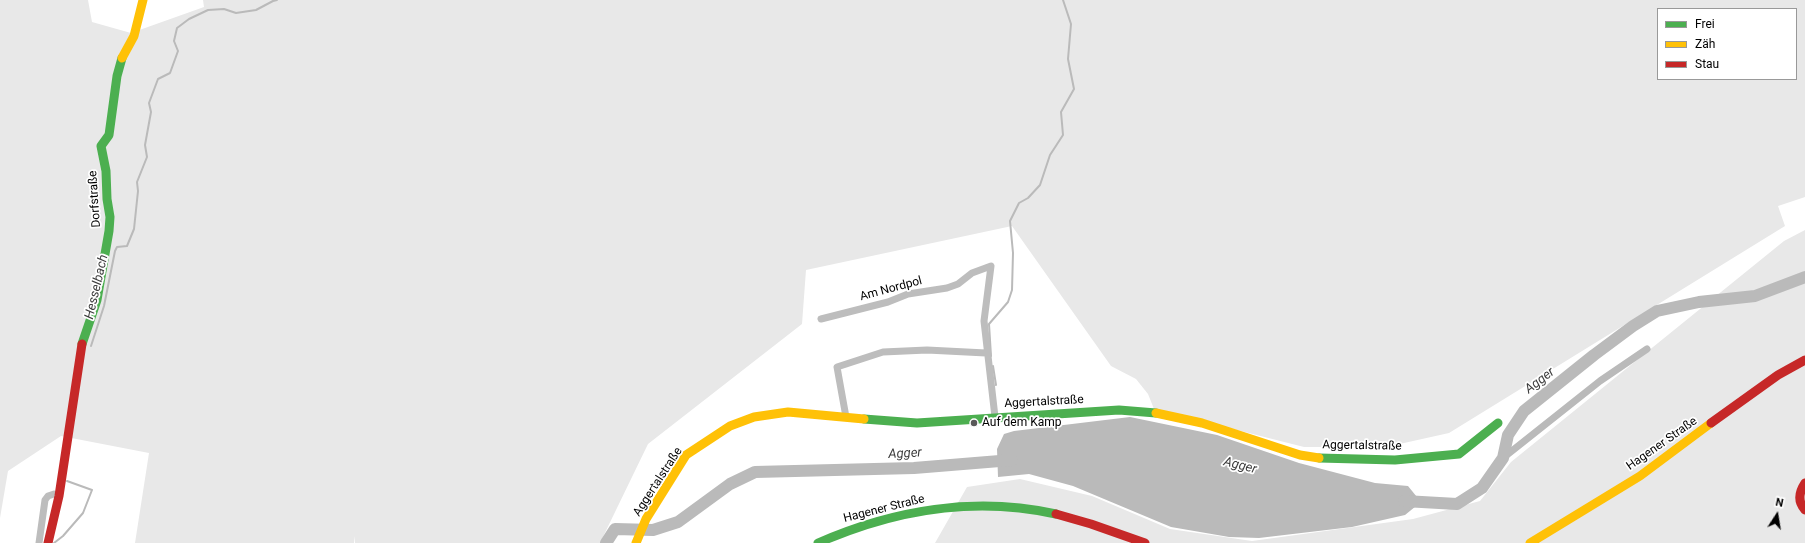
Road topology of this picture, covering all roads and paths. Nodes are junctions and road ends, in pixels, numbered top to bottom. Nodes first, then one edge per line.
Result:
1 (143, 0) edge
2 (820, 319) dead end
3 (986, 353) junction
4 (1805, 360) edge
5 (846, 416) junction
6 (995, 417) junction
7 (1498, 423) dead end
8 (1805, 483) edge
9 (60, 496) junction
10 (1805, 510) edge
11 (637, 540) edge
12 (39, 543) edge
13 (48, 543) edge
14 (818, 543) edge
15 (1145, 543) edge
16 (1530, 543) edge

1 - 9 street, Dorfstraße
2 - 3 street, Am Nordpol
3 - 5 street
3 - 6 street
4 - 16 street, Hagener Straße
5 - 6 street, Aggertalstraße
5 - 11 street, Aggertalstraße
6 - 7 street, Aggertalstraße
8 - 10 street
9 - 12 street
9 - 13 street, Dorfstraße
14 - 15 street, Hagener Straße

